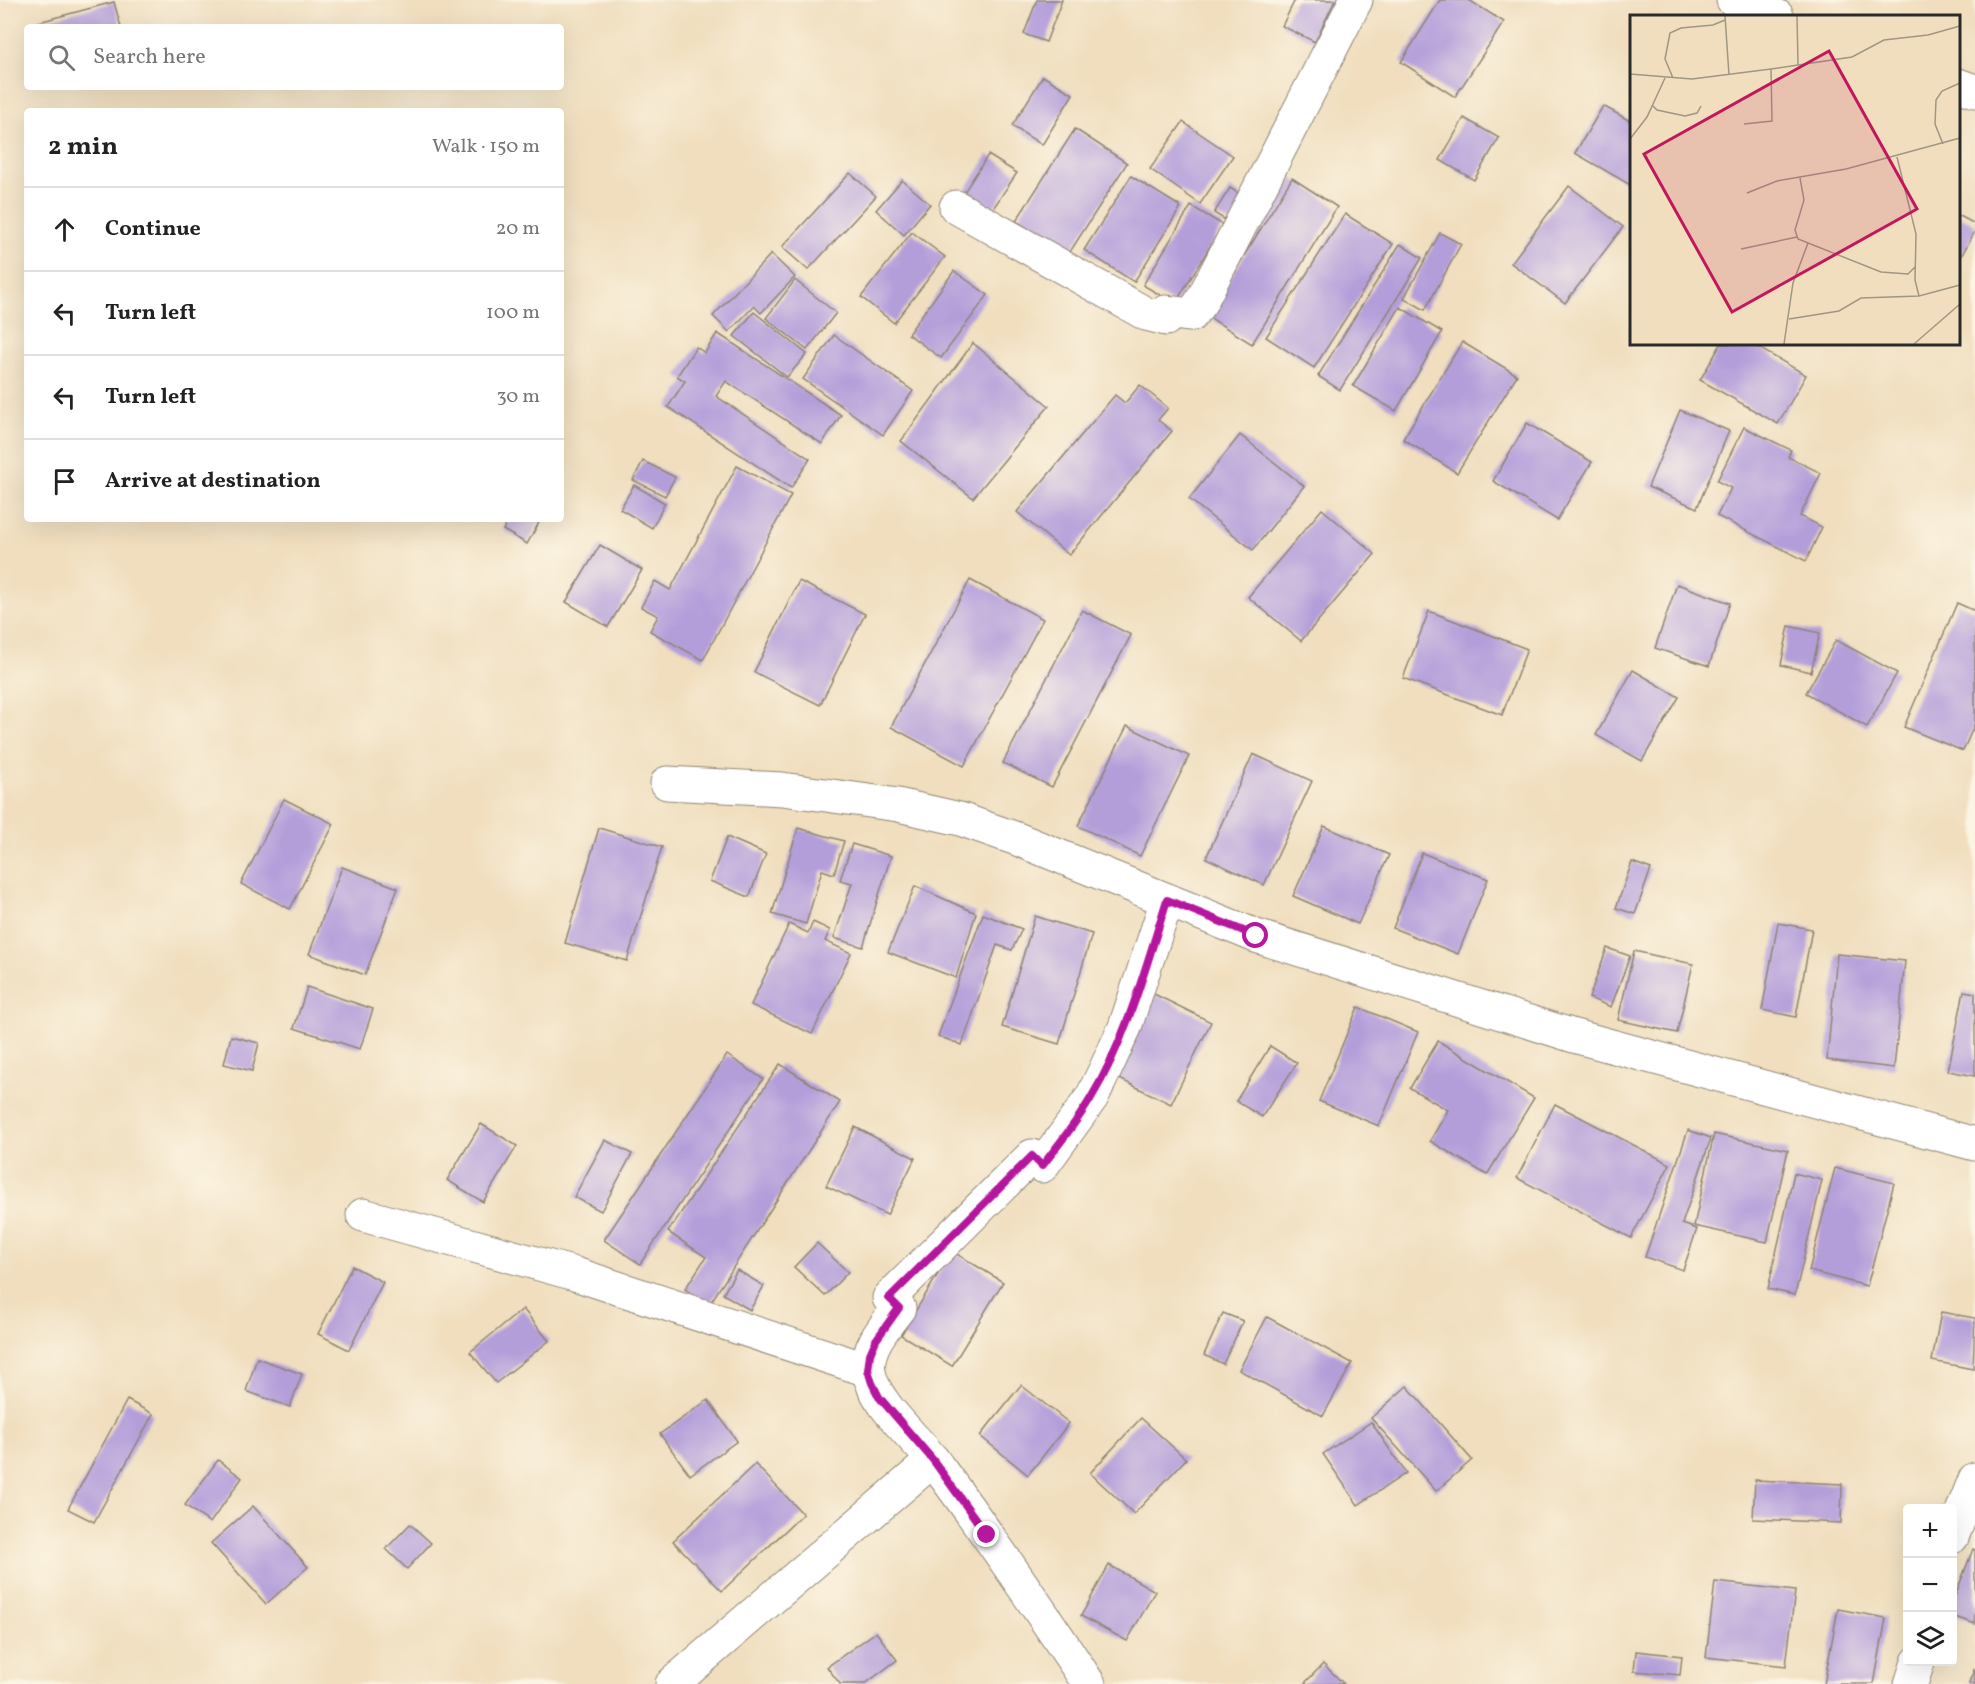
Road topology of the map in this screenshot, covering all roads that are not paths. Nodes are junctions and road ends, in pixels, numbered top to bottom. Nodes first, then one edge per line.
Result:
1 (1356, 0) edge
2 (1733, 0) edge
3 (1774, 15) edge
4 (1960, 85) edge
5 (1975, 91) edge
6 (956, 207) dead end
7 (668, 783) dead end
8 (1167, 900) junction
9 (1975, 1144) edge
10 (363, 1215) dead end
11 (868, 1370) junction
12 (933, 1460) junction
13 (1975, 1479) edge
14 (1957, 1526) edge
15 (1917, 1666) edge
16 (672, 1684) edge
17 (1089, 1684) edge
18 (1911, 1684) edge

1 - 6 street
2 - 3 street
4 - 5 street
7 - 8 street
8 - 9 street
8 - 11 street
10 - 11 street
11 - 12 street
12 - 16 street
12 - 17 street
13 - 14 street
15 - 18 street

